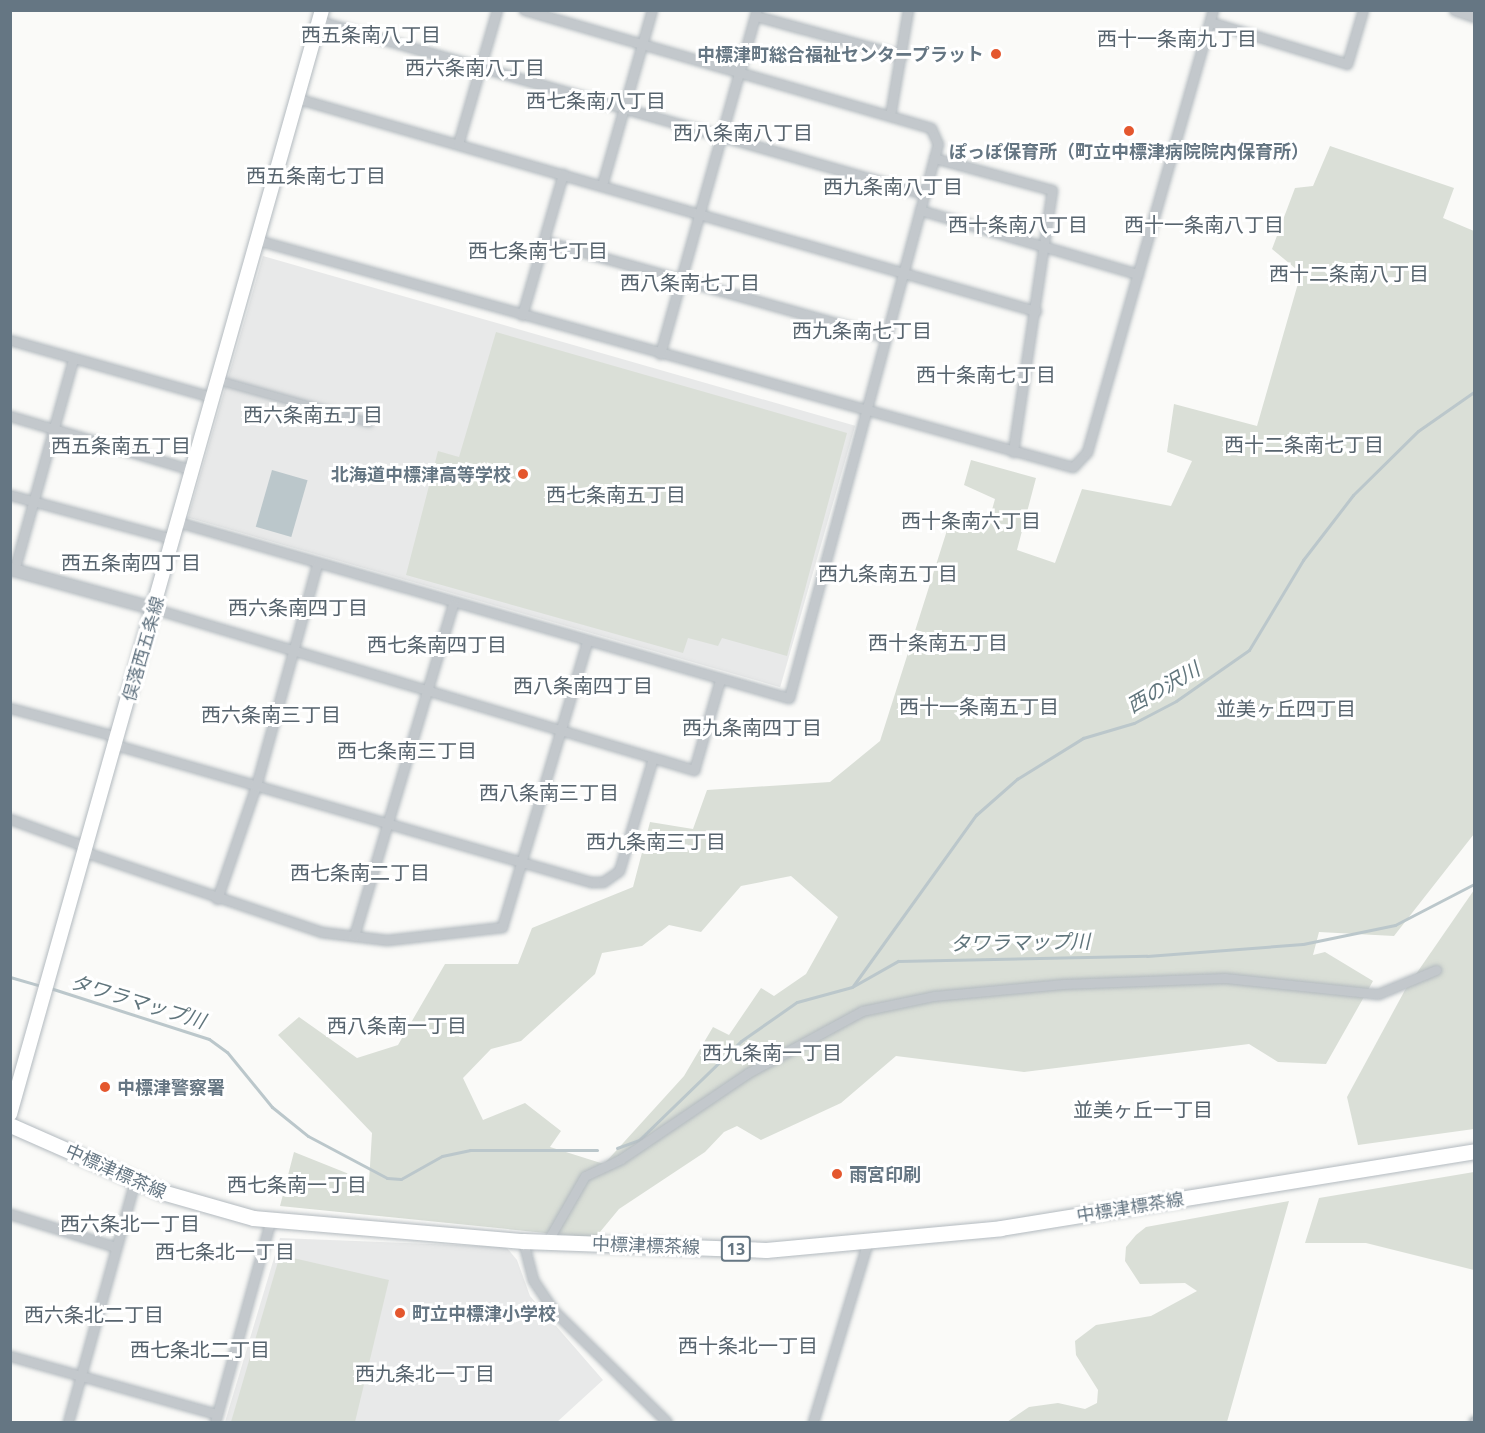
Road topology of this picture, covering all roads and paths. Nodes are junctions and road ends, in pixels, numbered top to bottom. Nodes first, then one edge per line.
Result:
1 (497, 10) edge
2 (524, 10) edge
3 (652, 10) edge
4 (908, 10) edge
5 (1213, 10) edge
6 (1363, 10) edge
7 (1454, 10) edge
8 (757, 13) edge
9 (320, 16) edge
10 (1474, 17) edge
11 (1210, 22) junction
12 (642, 45) junction
13 (902, 56) junction
14 (481, 68) junction
15 (739, 75) junction
16 (299, 99) junction
17 (624, 109) junction
18 (890, 116) junction
19 (722, 137) junction
20 (458, 144) junction
21 (934, 158) junction
22 (563, 174) junction
23 (602, 185) junction
24 (924, 194) junction
25 (920, 210) junction
26 (700, 212) junction
27 (257, 240) junction
28 (544, 241) junction
29 (1046, 245) junction
30 (903, 273) junction
31 (1138, 274) junction
32 (681, 279) junction
33 (1036, 311) junction
34 (522, 315) junction
35 (886, 337) junction
36 (10, 340) edge
37 (660, 354) junction
38 (73, 360) junction
39 (226, 382) dead end
40 (212, 397) junction
41 (866, 412) junction
42 (10, 416) edge
43 (368, 423) dead end
44 (54, 428) junction
45 (1013, 452) junction
46 (192, 470) junction
47 (10, 495) edge
48 (33, 501) junction
49 (178, 522) junction
50 (173, 539) junction
51 (317, 565) junction
52 (12, 570) edge
53 (453, 604) junction
54 (155, 609) junction
55 (587, 641) junction
56 (293, 653) junction
57 (720, 680) junction
58 (427, 691) junction
59 (10, 708) edge
60 (560, 731) junction
61 (117, 741) junction
62 (653, 758) junction
63 (256, 786) junction
64 (10, 819) edge
65 (387, 823) junction
66 (86, 849) junction
67 (523, 864) junction
68 (217, 899) junction
69 (354, 936) junction
70 (1436, 970) dead end
71 (10, 1114) edge
72 (10, 1125) edge
73 (1474, 1151) edge
74 (135, 1180) junction
75 (10, 1214) edge
76 (271, 1219) junction
77 (523, 1241) junction
78 (547, 1242) junction
79 (868, 1242) junction
80 (116, 1247) junction
81 (10, 1356) edge
82 (81, 1376) junction
83 (216, 1418) edge
84 (68, 1422) edge
85 (667, 1422) edge
86 (813, 1422) edge

1 - 14 street
2 - 12 street
3 - 12 street
4 - 13 street
5 - 11 street
6 - 11 street
7 - 10 street
8 - 13 street
8 - 15 street
9 - 14 street
9 - 16 main road, 俣落西五条線
11 - 31 street
12 - 15 street
12 - 17 street
13 - 18 street
14 - 17 street
14 - 20 street
15 - 18 street
15 - 19 street
16 - 20 street
16 - 27 main road, 俣落西五条線
17 - 19 street
17 - 23 street
18 - 21 street
19 - 24 street
19 - 26 street
20 - 22 street
21 - 24 street
21 - 29 street
22 - 23 street
22 - 28 street
23 - 26 street
24 - 25 street
25 - 29 street
25 - 30 street
26 - 30 street
26 - 32 street
27 - 34 street
27 - 40 main road, 俣落西五条線
28 - 32 street
28 - 34 street
29 - 31 street
29 - 33 street
30 - 33 street
30 - 35 street
31 - 45 street
32 - 35 street
32 - 37 street
33 - 45 street
34 - 37 street
35 - 41 street
36 - 38 street
37 - 41 street
38 - 40 street
38 - 44 street
39 - 43 street
40 - 46 main road, 俣落西五条線
41 - 45 street
41 - 57 street
42 - 44 street
44 - 46 street
44 - 48 street
46 - 49 main road, 俣落西五条線
47 - 48 street
48 - 50 street
48 - 52 street
49 - 50 main road, 俣落西五条線
49 - 51 street
50 - 54 main road, 俣落西五条線
51 - 53 street
51 - 56 street
52 - 54 street
53 - 55 street
53 - 58 street
54 - 56 street
54 - 61 main road, 俣落西五条線
55 - 57 street
55 - 60 street
56 - 58 street
56 - 63 street
57 - 62 street
58 - 60 street
58 - 65 street
59 - 61 street
60 - 62 street
60 - 67 street
61 - 63 street
61 - 66 main road, 俣落西五条線
62 - 67 street
63 - 65 street
63 - 68 street
64 - 66 street
65 - 67 street
65 - 69 street
66 - 68 street
66 - 71 main road, 俣落西五条線
67 - 69 street
68 - 69 street
70 - 78 street
72 - 74 main road, 中標津標茶線 / 13
73 - 79 main road, 中標津標茶線 / 13
74 - 76 main road, 中標津標茶線 / 13
74 - 80 street
75 - 80 street
76 - 77 main road, 中標津標茶線 / 13
76 - 83 street
77 - 78 main road, 中標津標茶線 / 13
77 - 85 street
78 - 79 main road, 中標津標茶線 / 13
79 - 86 street
80 - 82 street
81 - 82 street
82 - 83 street
82 - 84 street

